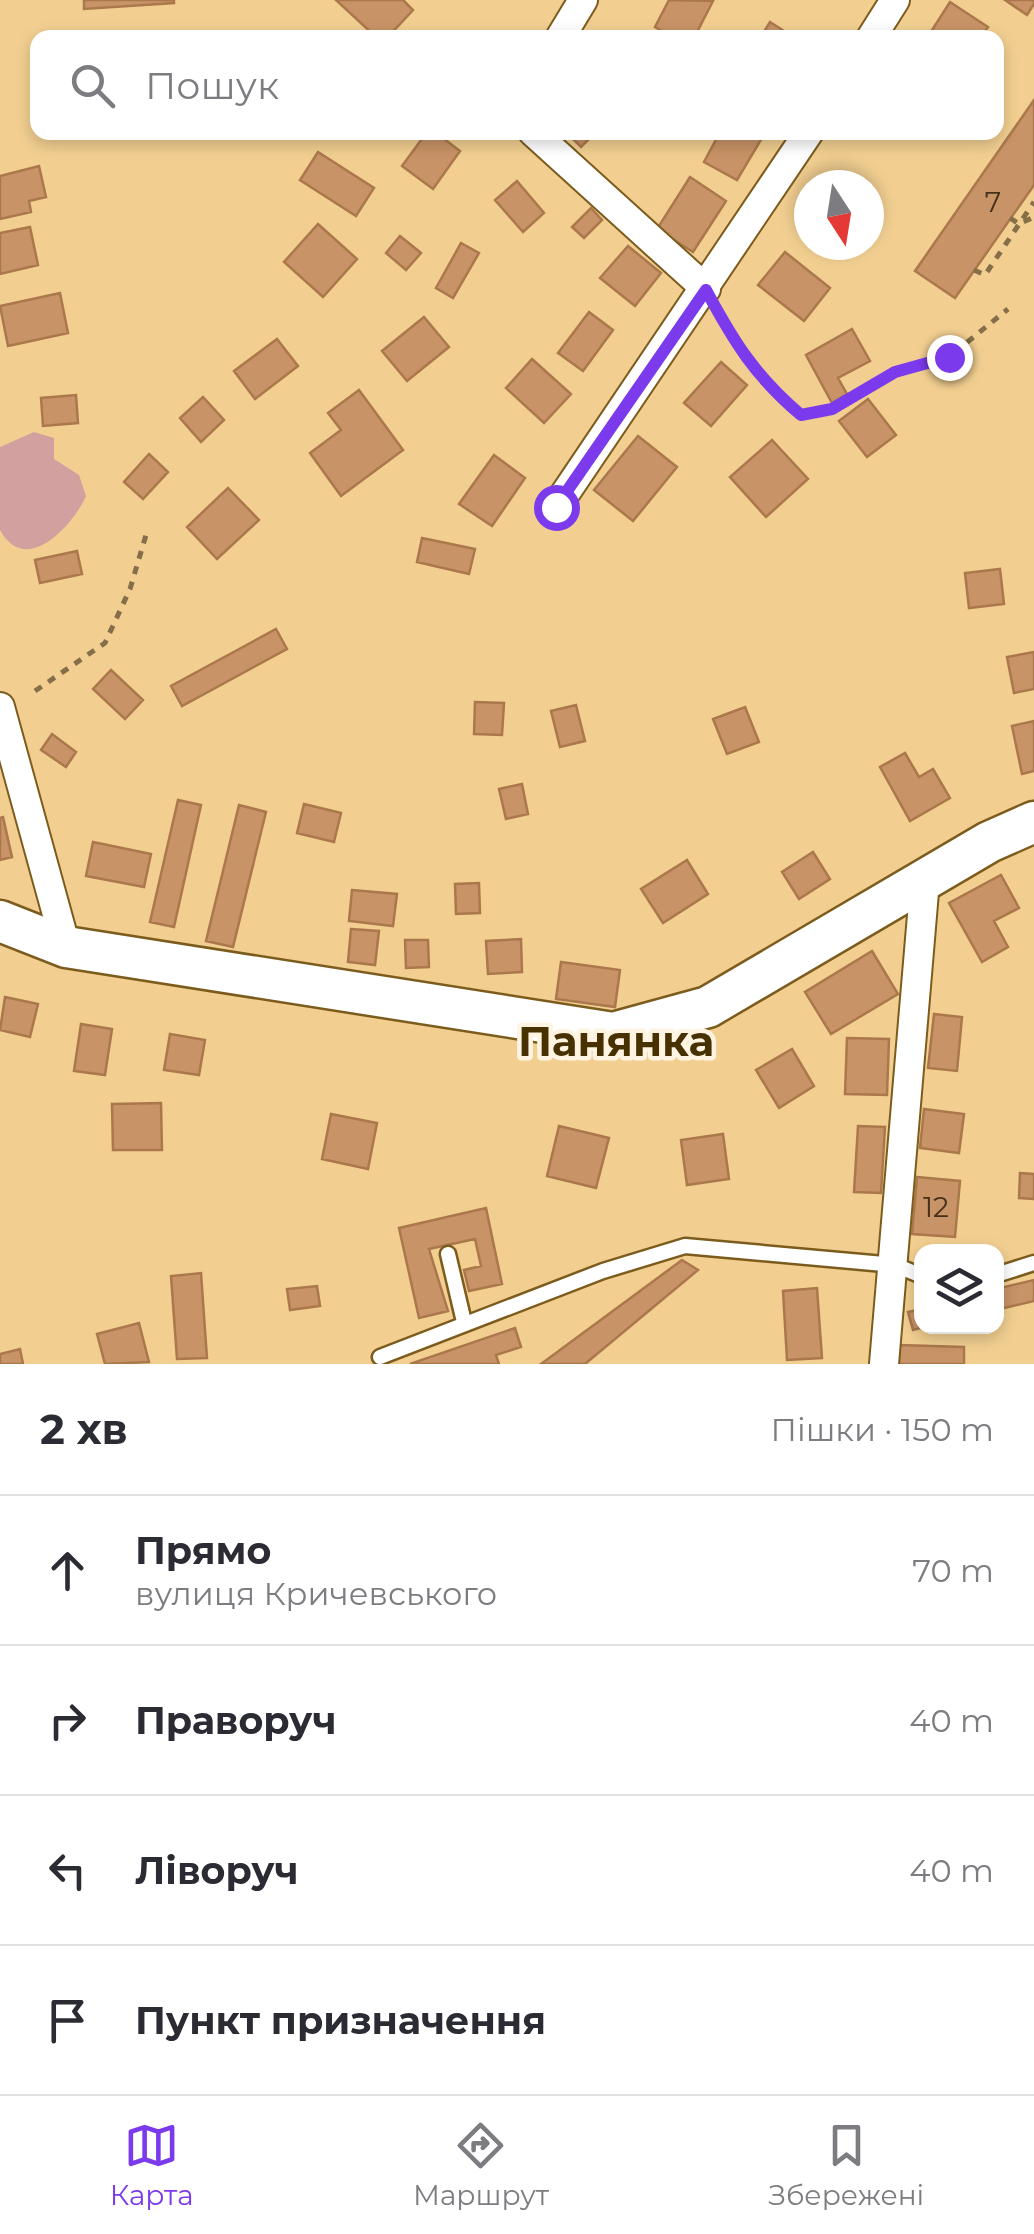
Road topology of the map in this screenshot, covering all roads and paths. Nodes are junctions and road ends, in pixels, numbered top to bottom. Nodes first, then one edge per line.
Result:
1 (583, 0) edge
2 (895, 0) edge
3 (565, 30) edge
4 (876, 30) edge
5 (542, 140) edge
6 (804, 140) edge
7 (1034, 202) edge
8 (1034, 217) edge
9 (1010, 218) dead end
10 (1019, 224) junction
11 (974, 270) dead end
12 (706, 290) junction
13 (1008, 310) dead end
14 (556, 507) dead end
15 (146, 534) dead end
16 (36, 691) dead end
17 (0, 708) edge
18 (1034, 822) edge
19 (925, 880) junction
20 (0, 921) edge
21 (66, 947) junction
22 (448, 1254) dead end
23 (1034, 1263) edge
24 (895, 1265) junction
25 (1004, 1272) edge
26 (914, 1273) edge
27 (464, 1322) junction
28 (380, 1357) dead end
29 (884, 1364) edge

1 - 3 street
2 - 4 street
5 - 12 street
6 - 12 street
7 - 10 path
8 - 10 path
9 - 10 path
10 - 11 path
12 - 13 path
12 - 14 street
15 - 16 path
17 - 21 street
18 - 19 main road
19 - 21 main road
19 - 24 street
20 - 21 main road
22 - 27 lane
23 - 25 lane
24 - 26 lane
24 - 27 lane
24 - 29 street
27 - 28 lane

